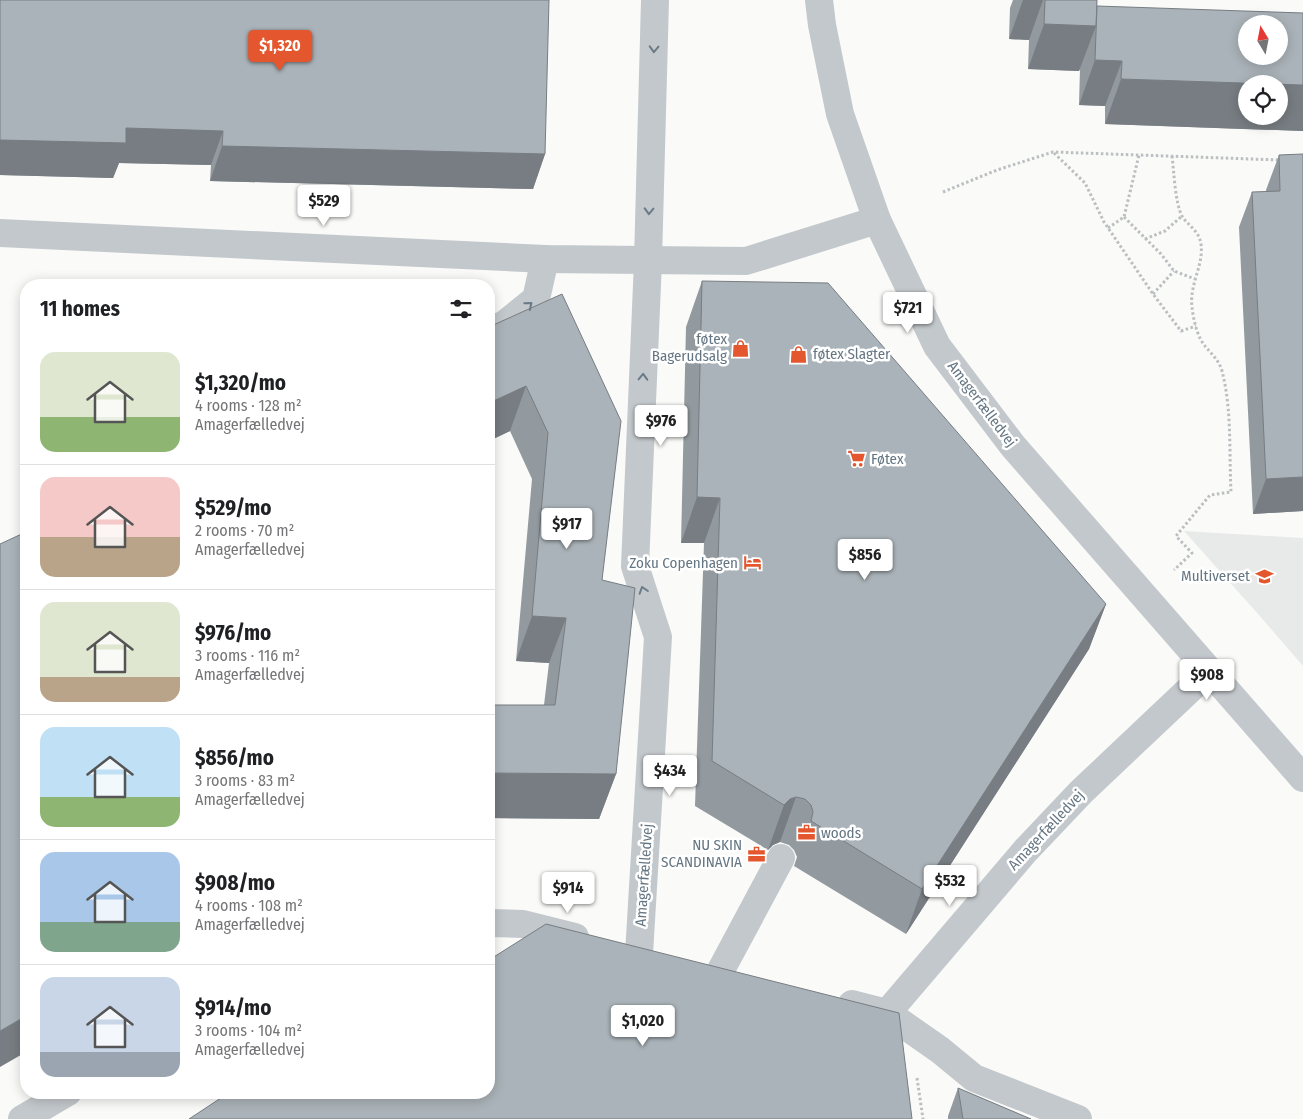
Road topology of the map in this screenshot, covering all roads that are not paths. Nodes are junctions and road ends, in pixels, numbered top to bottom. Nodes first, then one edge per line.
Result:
1 (655, 0) edge
2 (819, 0) edge
3 (878, 220) junction
4 (0, 234) edge
5 (544, 259) junction
6 (648, 261) junction
7 (495, 328) edge
8 (1209, 671) junction
9 (1303, 778) edge
10 (781, 858) dead end
11 (495, 923) edge
12 (639, 954) junction
13 (666, 959) edge
14 (694, 965) edge
15 (721, 970) junction
16 (749, 977) edge
17 (832, 999) edge
18 (887, 1013) junction
19 (56, 1099) edge
20 (22, 1119) edge
21 (1078, 1119) edge

1 -> 6 street, Amagerfælledvej
2 - 3 street, Amagerfælledvej
3 - 6 street
3 - 8 street, Amagerfælledvej
4 - 5 street
5 - 6 street
7 -> 5 street
12 -> 6 street, Amagerfælledvej
8 - 9 street, Amagerfælledvej
8 - 18 street, Amagerfælledvej
10 - 15 street
11 - 12 street
12 - 13 street
14 - 15 street
15 - 16 street
17 - 18 street
18 - 21 street
19 - 20 street

